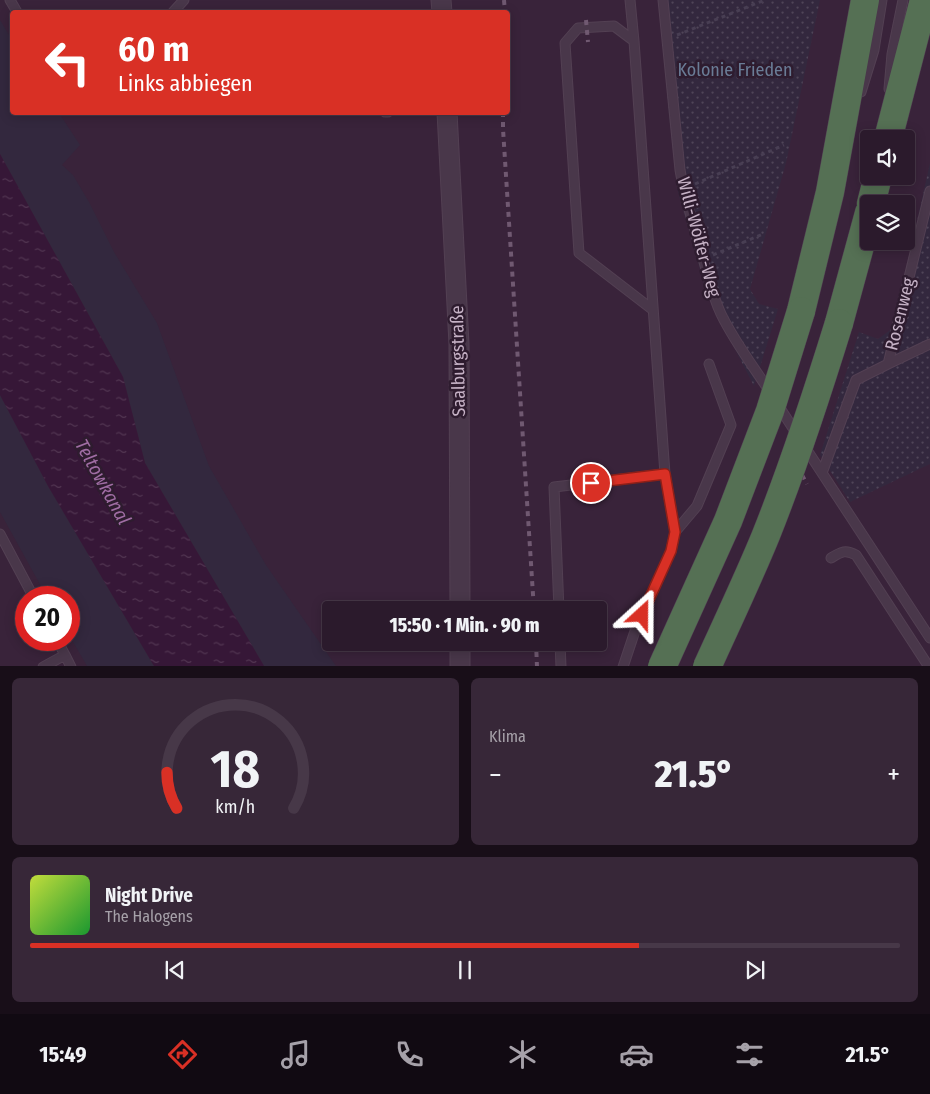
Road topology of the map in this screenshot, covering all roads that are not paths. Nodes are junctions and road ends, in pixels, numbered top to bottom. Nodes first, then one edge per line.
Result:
1 (184, 0) edge
2 (630, 0) edge
3 (663, 0) edge
4 (865, 0) edge
5 (882, 0) edge
6 (903, 0) edge
7 (924, 0) edge
8 (175, 10) edge
9 (634, 41) junction
10 (859, 97) dead end
11 (447, 115) edge
12 (853, 116) dead end
13 (887, 130) edge
14 (888, 130) edge
15 (930, 191) edge
16 (830, 192) junction
17 (860, 245) edge
18 (653, 310) junction
19 (930, 344) edge
20 (709, 364) dead end
21 (888, 364) junction
22 (822, 473) junction
23 (665, 474) junction
24 (675, 532) junction
25 (0, 534) edge
26 (831, 558) dead end
27 (28, 586) edge
28 (460, 601) edge
29 (559, 601) edge
30 (930, 638) edge
31 (63, 651) edge
32 (460, 651) edge
33 (560, 651) edge
34 (65, 655) junction
35 (43, 666) edge
36 (71, 666) edge
37 (460, 666) edge
38 (561, 666) edge
39 (623, 666) edge
40 (662, 666) edge
41 (707, 666) edge
42 (929, 666) edge

1 - 8 lane
2 - 9 lane
3 - 22 lane, Willi-Wölfer-Weg
4 - 16 highway
5 - 10 lane
6 - 13 lane
7 - 14 highway
9 - 18 lane
9 - 18 lane
11 - 28 street, Saalburgstraße
12 - 16 lane
15 - 21 lane, Rosenweg
16 - 40 highway, bridge
17 - 41 highway, bridge
18 - 23 lane
19 - 21 lane
20 - 24 lane
21 - 22 lane, Rosenweg
22 - 30 lane, Willi-Wölfer-Weg
23 - 24 lane
23 - 29 lane
24 - 39 lane
25 - 27 lane
26 - 42 lane
31 - 34 lane
32 - 37 street
33 - 38 lane
34 - 35 lane
34 - 36 lane

